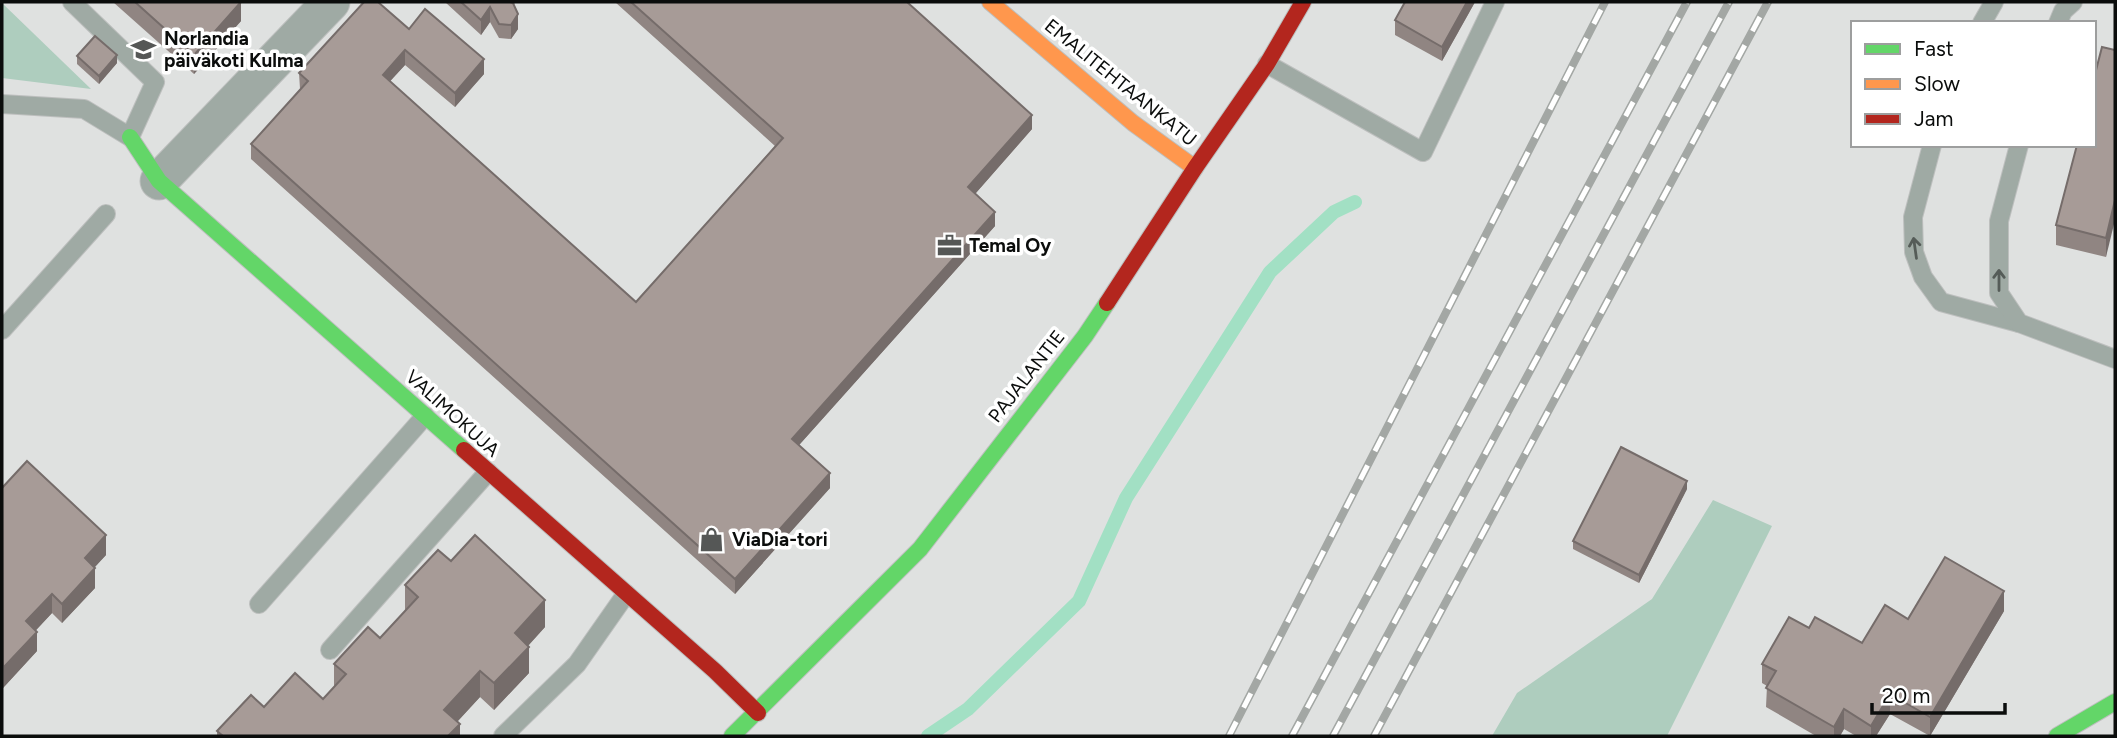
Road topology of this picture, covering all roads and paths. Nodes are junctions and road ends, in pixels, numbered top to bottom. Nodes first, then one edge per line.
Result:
1 (72, 2) edge
2 (331, 2) edge
3 (990, 2) edge
4 (1303, 2) edge
5 (1495, 2) edge
6 (1994, 2) edge
7 (2073, 2) edge
8 (1983, 21) edge
9 (2059, 21) edge
10 (1267, 64) junction
11 (2, 104) edge
12 (130, 137) junction
13 (1931, 147) edge
14 (2018, 147) edge
15 (1195, 168) junction
16 (159, 181) junction
17 (106, 214) dead end
18 (2019, 323) junction
19 (2, 330) edge
20 (2115, 359) edge
21 (425, 416) junction
22 (488, 472) junction
23 (626, 593) junction
24 (259, 604) dead end
25 (330, 650) dead end
26 (2115, 702) edge
27 (758, 713) junction
28 (503, 736) edge
29 (732, 736) edge
30 (2057, 736) edge

1 - 12 lane
2 - 16 street
3 - 15 street, EMALITEHTAANKATU
4 - 10 street, PAJALANTIE
5 - 10 lane
6 - 8 lane
7 - 9 lane
10 - 15 street, PAJALANTIE
11 - 12 lane
12 - 16 street, VALIMOKUJA
18 -> 13 lane
18 -> 14 lane
15 - 27 street, PAJALANTIE
16 - 21 street, VALIMOKUJA
17 - 19 lane
18 - 20 lane
21 - 22 street, VALIMOKUJA
21 - 24 lane
22 - 23 street, VALIMOKUJA
22 - 25 lane
23 - 27 street, VALIMOKUJA
23 - 28 lane
26 - 30 street
27 - 29 street, PAJALANTIE

